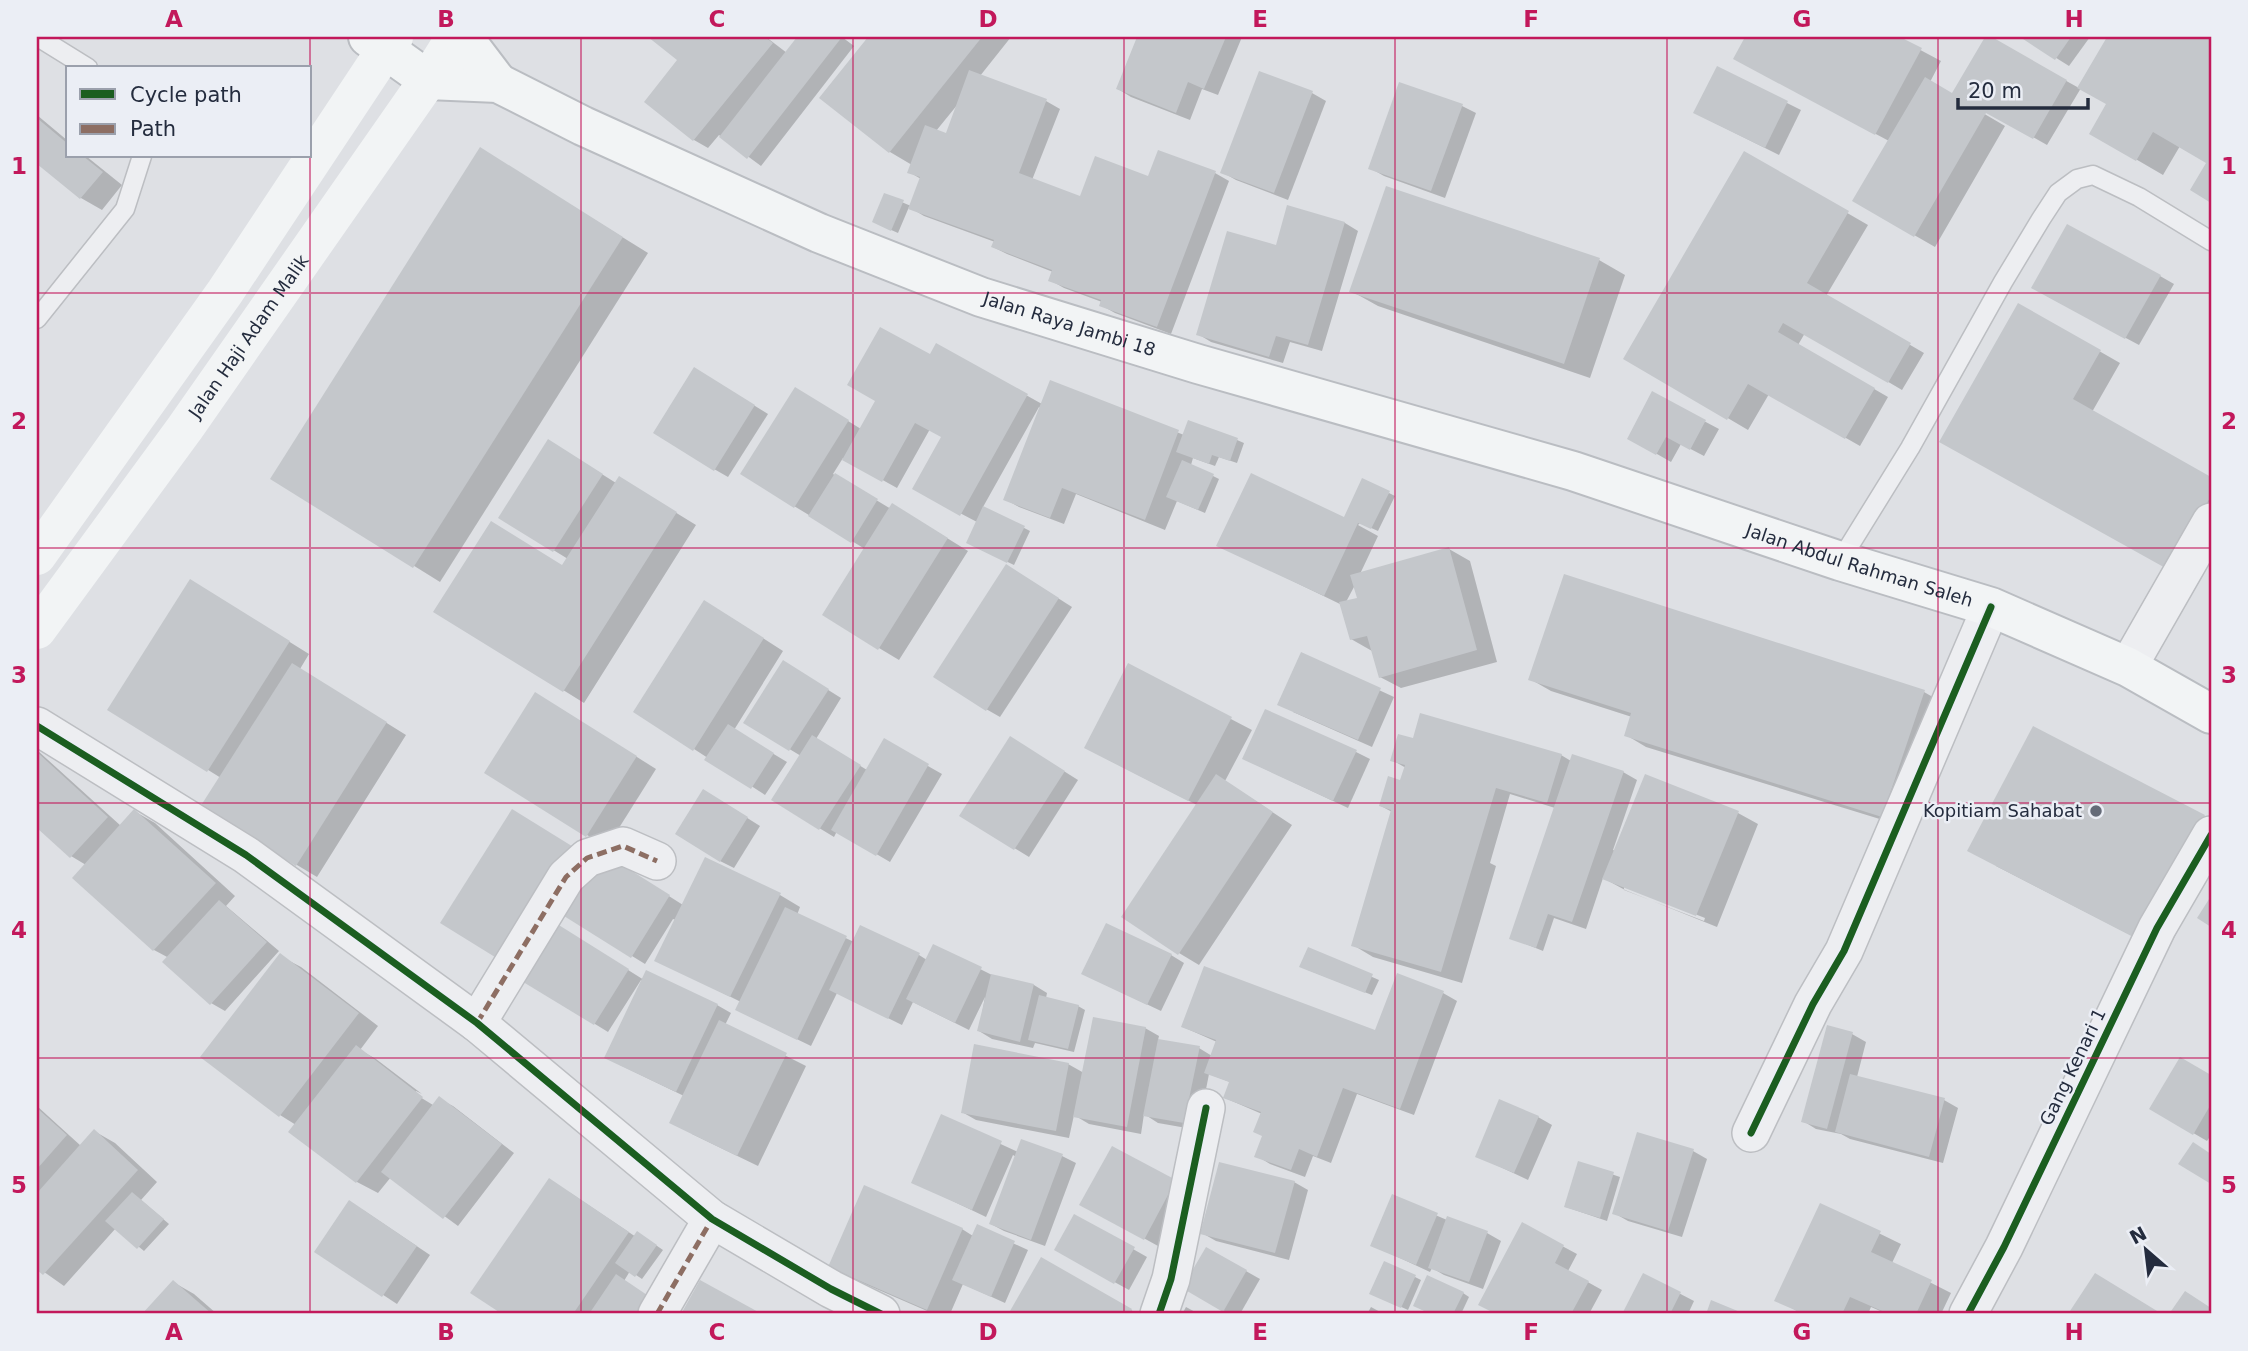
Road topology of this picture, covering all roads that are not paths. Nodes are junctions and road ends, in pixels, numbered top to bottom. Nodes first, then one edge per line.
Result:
1 (38, 37) edge
2 (455, 37) edge
3 (463, 37) edge
4 (383, 41) edge
5 (85, 66) edge
6 (428, 80) junction
7 (498, 83) junction
8 (312, 154) edge
9 (141, 158) edge
10 (309, 158) edge
11 (2211, 241) edge
12 (37, 319) edge
13 (1573, 471) joint
14 (2211, 522) edge
15 (37, 555) edge
16 (1840, 561) junction
17 (1991, 607) junction
18 (37, 631) edge
19 (2128, 667) junction
20 (2211, 714) edge
21 (37, 726) edge
22 (2211, 835) edge
23 (657, 861) dead end
24 (477, 1023) junction
25 (1206, 1108) dead end
26 (1751, 1132) dead end
27 (712, 1219) junction
28 (657, 1314) edge
29 (881, 1314) edge
30 (1159, 1314) edge
31 (1968, 1314) edge

1 - 5 lane
2 - 6 main road, Jalan Haji Adam Malik
3 - 7 main road
4 - 6 main road
4 - 8 main road
6 - 7 main road
6 - 18 main road, Jalan Haji Adam Malik
7 - 13 main road, Jalan Raya Jambi 18
9 - 12 lane
10 - 15 main road
11 - 16 lane
13 - 16 main road, Jalan Abdul Rahman Saleh
14 - 19 street
16 - 17 main road, Jalan Abdul Rahman Saleh
17 - 19 main road, Jalan Abdul Rahman Saleh
17 - 26 street
19 - 20 main road, Jalan Abdul Rahman Saleh
21 - 24 street
22 - 31 street, Gang Kenari 1
23 - 24 street
24 - 27 street
25 - 30 street
27 - 28 street
27 - 29 street

